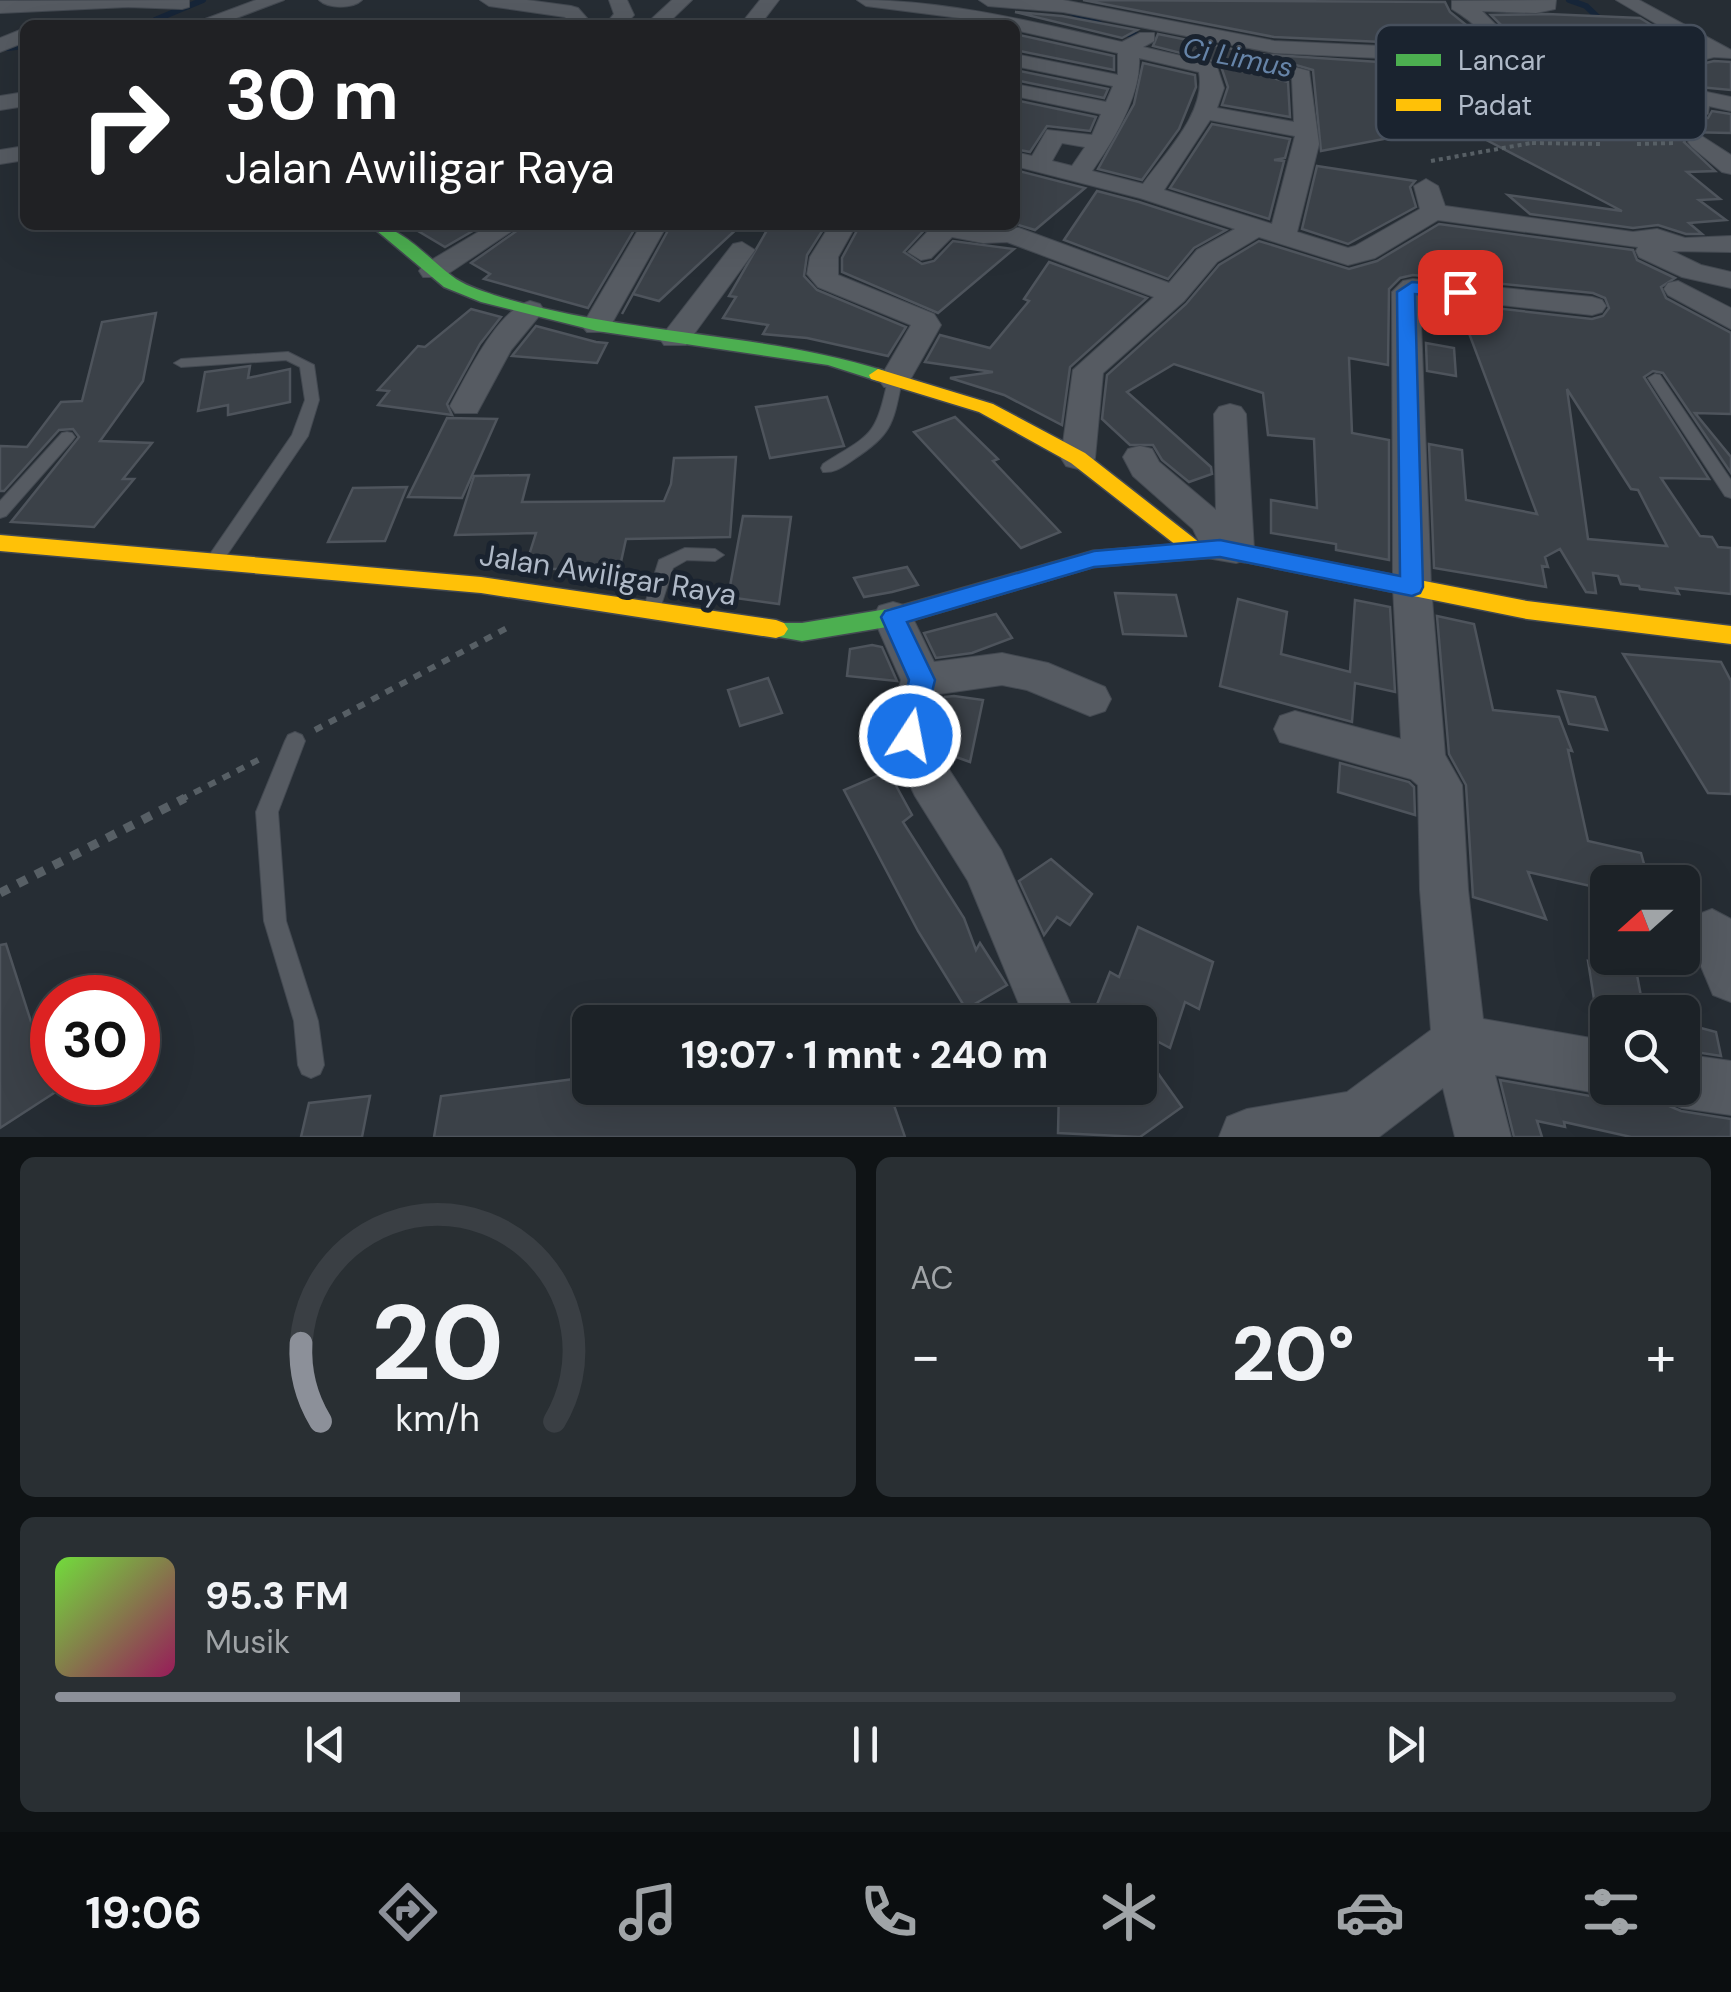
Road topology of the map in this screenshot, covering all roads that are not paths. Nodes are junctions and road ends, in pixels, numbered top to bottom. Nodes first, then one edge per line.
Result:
1 (274, 0) edge
2 (328, 0) edge
3 (353, 0) edge
4 (489, 0) edge
5 (684, 0) edge
6 (770, 0) edge
7 (866, 0) edge
8 (988, 0) edge
9 (1547, 0) edge
10 (1625, 0) edge
11 (185, 2) edge
12 (1064, 3) edge
13 (1176, 6) dead end
14 (0, 7) edge
15 (576, 12) edge
16 (903, 15) edge
17 (148, 20) edge
18 (214, 20) edge
19 (661, 20) edge
20 (754, 20) edge
21 (925, 20) edge
22 (998, 20) edge
23 (1487, 25) edge
24 (1666, 25) edge
25 (1020, 26) edge
26 (1731, 34) edge
27 (1141, 36) junction
28 (1706, 46) edge
29 (1706, 50) edge
30 (1020, 51) edge
31 (1376, 52) edge
32 (1727, 66) edge
33 (1122, 82) junction
34 (1020, 91) edge
35 (1706, 103) edge
36 (1731, 104) edge
37 (1112, 110) junction
38 (1204, 112) junction
39 (1706, 112) edge
40 (1726, 130) dead end
41 (1308, 132) junction
42 (1700, 142) dead end
43 (1100, 143) junction
44 (1027, 162) edge
45 (1731, 167) edge
46 (1079, 174) junction
47 (1149, 193) junction
48 (1608, 216) dead end
49 (384, 230) edge
50 (500, 230) edge
51 (651, 230) edge
52 (840, 230) edge
53 (944, 230) edge
54 (957, 230) edge
55 (1269, 233) junction
56 (1632, 240) junction
57 (1731, 244) edge
58 (742, 250) dead end
59 (921, 252) dead end
60 (434, 271) junction
61 (1731, 280) edge
62 (1678, 289) dead end
63 (1174, 295) junction
64 (1592, 306) dead end
65 (530, 310) junction
66 (1731, 320) edge
67 (597, 326) junction
68 (676, 339) junction
69 (181, 363) dead end
70 (1655, 378) dead end
71 (894, 380) junction
72 (466, 406) dead end
73 (1230, 414) dead end
74 (67, 436) dead end
75 (1140, 457) dead end
76 (1078, 458) junction
77 (829, 468) dead end
78 (1731, 492) edge
79 (0, 512) edge
80 (0, 543) edge
81 (1218, 550) junction
82 (715, 554) dead end
83 (214, 562) junction
84 (1412, 587) junction
85 (651, 613) junction
86 (893, 617) junction
87 (1731, 635) edge
88 (922, 680) junction
89 (1090, 699) dead end
90 (1295, 729) dead end
91 (295, 741) dead end
92 (1424, 764) junction
93 (1044, 1003) dead end
94 (1459, 1042) junction
95 (311, 1065) dead end
96 (1590, 1065) edge
97 (1700, 1084) edge
98 (1731, 1088) edge
99 (1247, 1137) edge
100 (1483, 1137) edge

1 - 18 street
2 - 3 street
4 - 15 street
5 - 19 street
6 - 20 street
7 - 16 street
8 - 12 street
9 - 23 street
10 - 24 street
11 - 14 street
11 - 17 street
12 - 27 street
13 - 27 street
16 - 21 street
16 - 22 street
25 - 27 street
26 - 28 street
27 - 31 street
27 - 33 street
27 - 38 street
27 - 41 street
29 - 32 street
30 - 33 street
33 - 37 street
34 - 37 street
35 - 36 street
37 - 43 street
38 - 41 street
38 - 47 street
39 - 40 street
41 - 55 street
42 - 45 street
43 - 44 street
43 - 46 street
44 - 46 street
46 - 47 street
47 - 55 street
48 - 56 street
49 - 60 street
50 - 60 street
51 - 67 street
52 - 71 street
53 - 59 street
54 - 63 street
55 - 56 street
55 - 63 street
56 - 57 street
56 - 61 street
58 - 68 street
60 - 65 street
62 - 66 street
63 - 76 street
64 - 84 street
65 - 67 street
65 - 72 street
67 - 68 street
68 - 71 street
69 - 83 lane
70 - 78 lane
71 - 76 street
71 - 77 lane
73 - 81 street
74 - 79 lane
75 - 81 street
76 - 81 street
80 - 83 street, Jalan Awiligar Raya
81 - 84 street
81 - 86 street, Jalan Awiligar Raya
82 - 85 lane
83 - 85 street, Jalan Awiligar Raya
84 - 87 street
84 - 92 street
85 - 86 street, Jalan Awiligar Raya
86 - 88 street
88 - 89 street
88 - 93 street
90 - 92 street
91 - 95 lane
92 - 94 street
94 - 96 street
94 - 99 street
94 - 100 street
97 - 98 street

